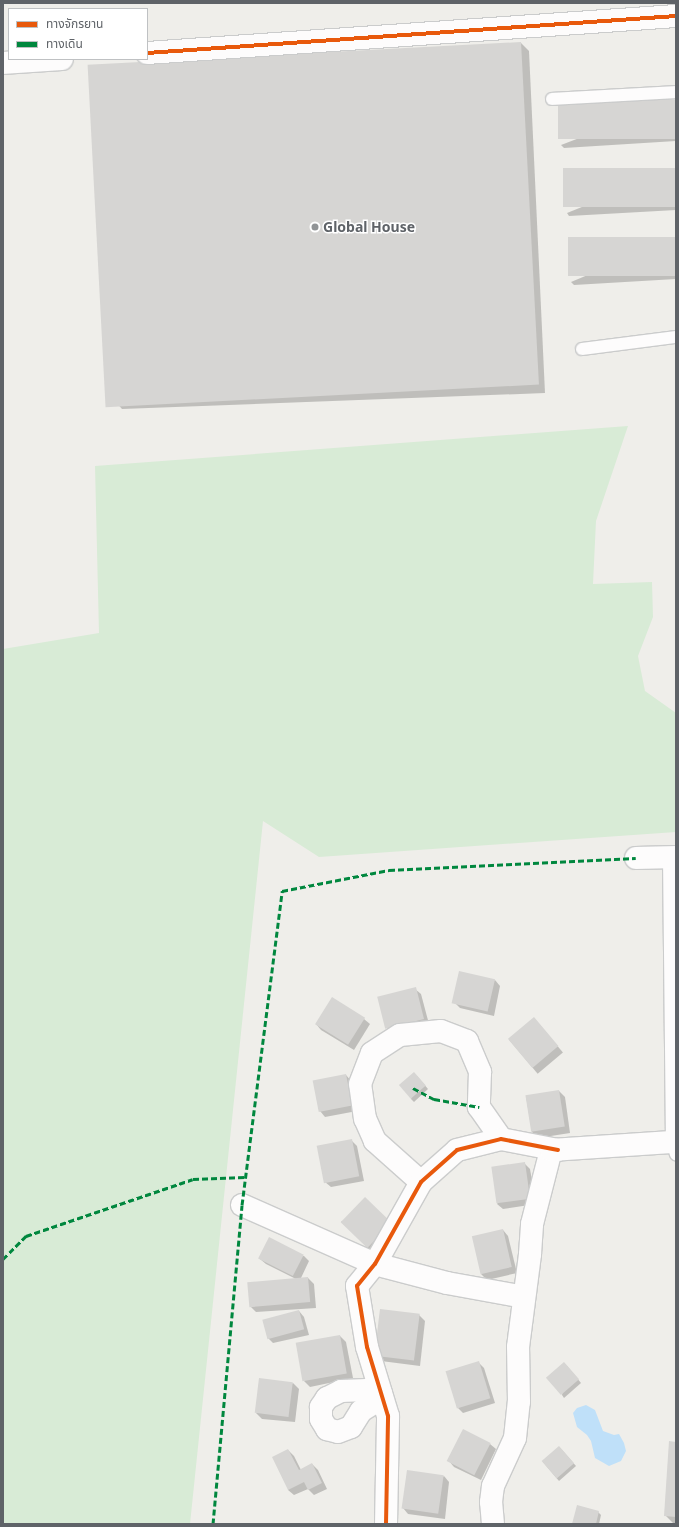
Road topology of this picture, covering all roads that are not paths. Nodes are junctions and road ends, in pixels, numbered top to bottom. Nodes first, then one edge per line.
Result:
1 (676, 16) edge
2 (148, 53) edge
3 (47, 60) edge
4 (3, 63) edge
5 (676, 92) edge
6 (552, 99) dead end
7 (676, 337) edge
8 (582, 349) dead end
9 (672, 857) edge
10 (636, 858) dead end
11 (673, 1034) edge
12 (501, 1139) junction
13 (674, 1148) edge
14 (558, 1150) junction
15 (421, 1182) junction
16 (242, 1205) dead end
17 (374, 1264) junction
18 (524, 1297) junction
19 (386, 1524) edge
20 (493, 1524) edge

1 - 2 street
3 - 4 street
5 - 6 lane
7 - 8 lane
9 - 10 street
9 - 11 lane
11 - 13 lane
12 - 14 street
12 - 15 street
12 - 15 street
13 - 14 street
14 - 18 street
15 - 17 street
16 - 17 street
17 - 18 street
17 - 19 street
18 - 20 street

